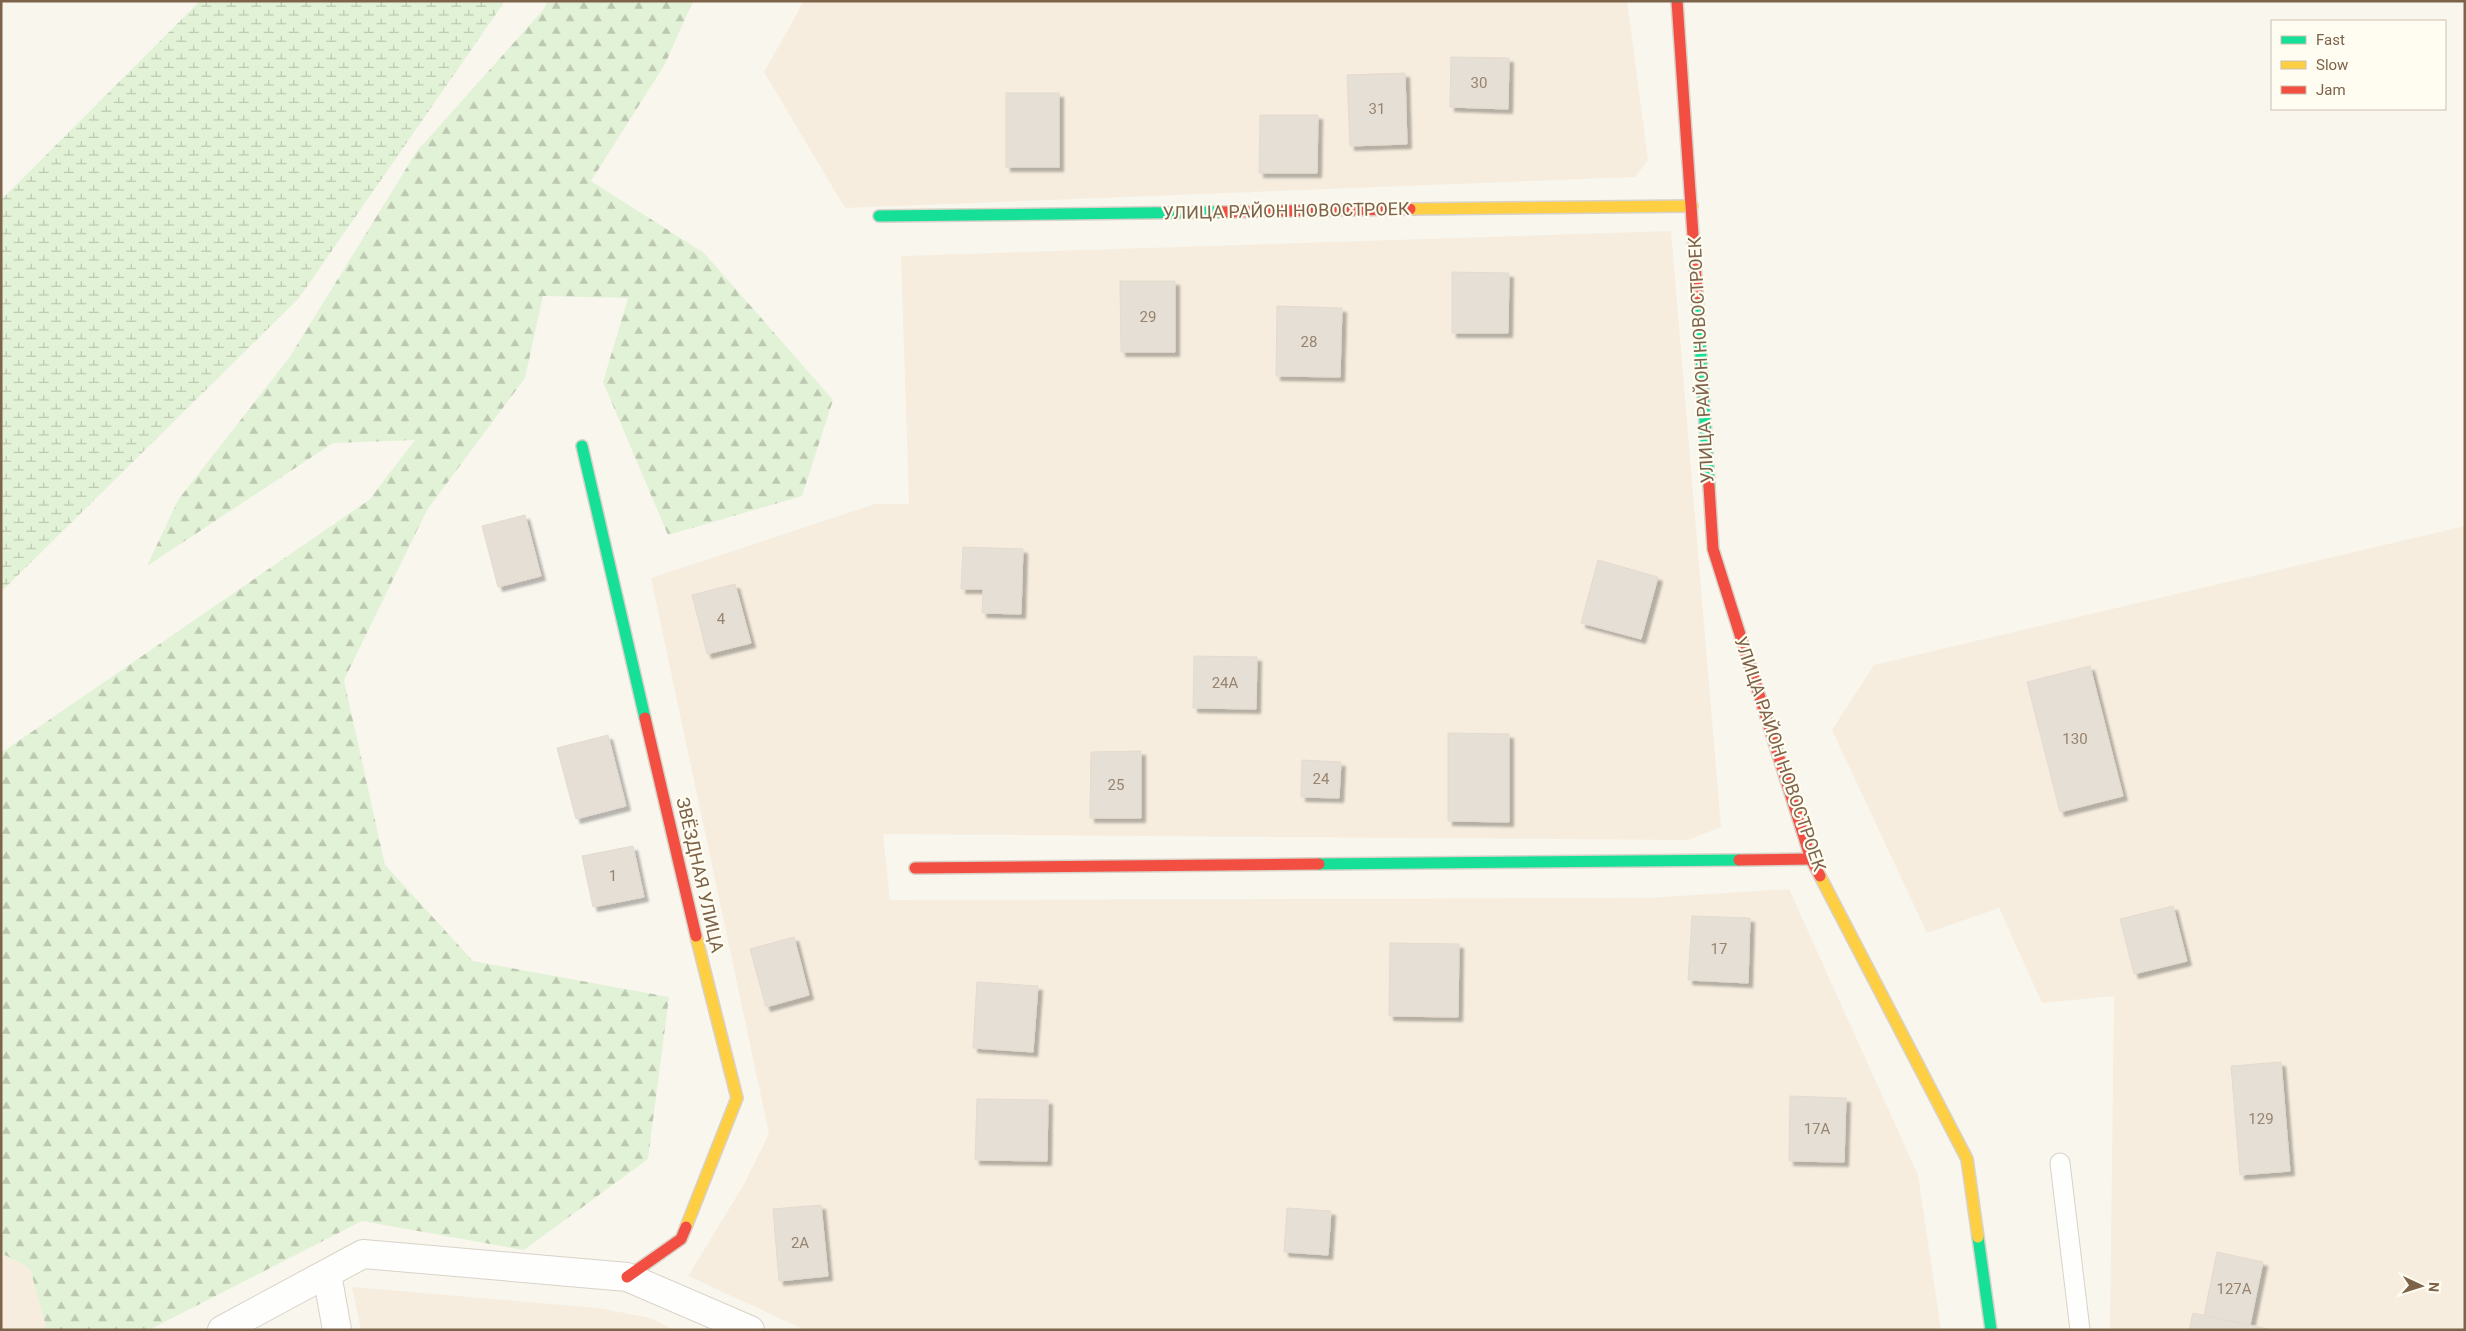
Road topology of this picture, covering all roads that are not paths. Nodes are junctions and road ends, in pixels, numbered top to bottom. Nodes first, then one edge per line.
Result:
1 (1677, 1) edge
2 (1692, 206) junction
3 (879, 216) dead end
4 (582, 446) dead end
5 (1811, 859) junction
6 (915, 868) dead end
7 (2060, 1163) dead end
8 (327, 1274) junction
9 (627, 1277) junction
10 (222, 1330) edge
11 (337, 1330) edge
12 (750, 1330) edge
13 (1991, 1330) edge
14 (2080, 1330) edge

1 - 2 street, УЛИЦА РАЙОН НОВОСТРОЕК
2 - 3 street, УЛИЦА РАЙОН НОВОСТРОЕК
2 - 5 street, УЛИЦА РАЙОН НОВОСТРОЕК
4 - 9 street, ЗВЁЗДНАЯ УЛИЦА
5 - 6 street
5 - 13 street, УЛИЦА РАЙОН НОВОСТРОЕК
7 - 14 lane
8 - 9 street
8 - 10 street
8 - 11 street
9 - 12 street

